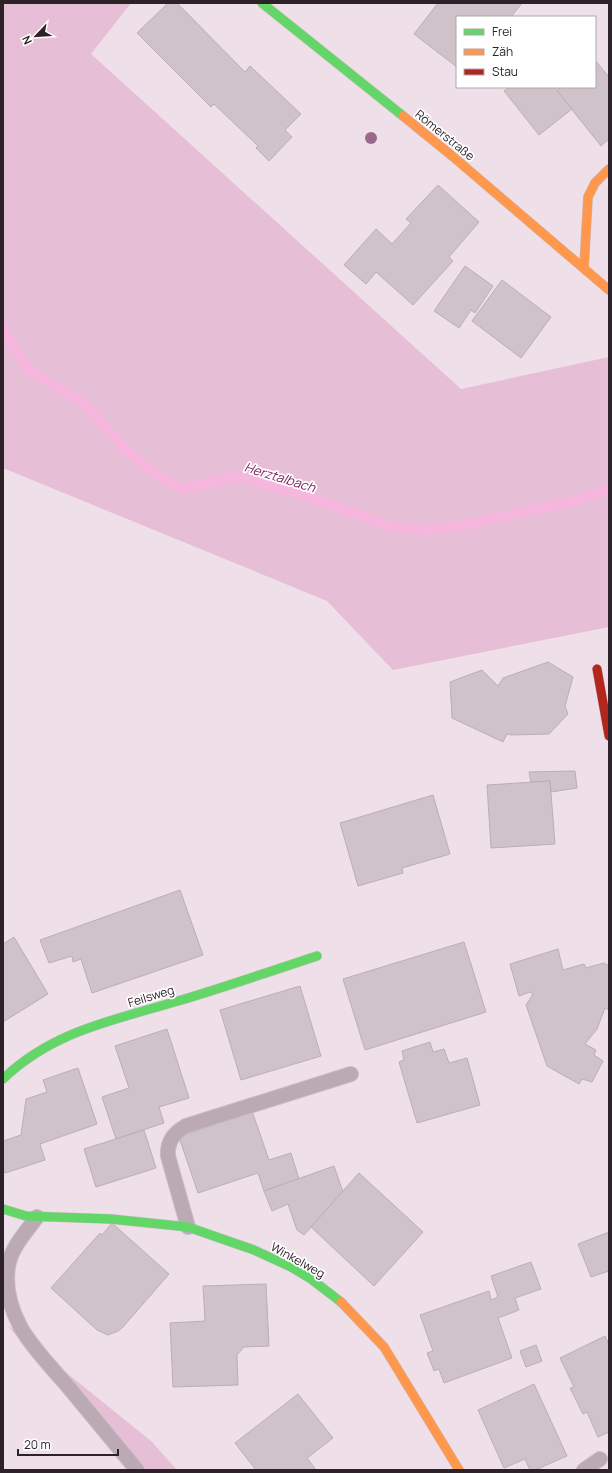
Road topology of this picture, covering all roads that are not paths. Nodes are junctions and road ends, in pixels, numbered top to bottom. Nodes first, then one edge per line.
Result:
1 (262, 3) edge
2 (609, 169) edge
3 (584, 268) junction
4 (609, 290) edge
5 (597, 670) dead end
6 (609, 736) edge
7 (317, 956) dead end
8 (351, 1074) dead end
9 (3, 1079) edge
10 (3, 1209) edge
11 (37, 1217) junction
12 (188, 1227) junction
13 (600, 1459) dead end
14 (137, 1470) edge
15 (459, 1470) edge
16 (584, 1470) edge

1 - 3 street, Römerstraße
2 - 3 street
3 - 4 street, Römerstraße
5 - 6 street
7 - 9 street, Feilsweg
8 - 12 lane
10 - 11 street
11 - 12 street, Winkelweg
11 - 14 lane
12 - 15 street, Winkelweg
13 - 16 lane

